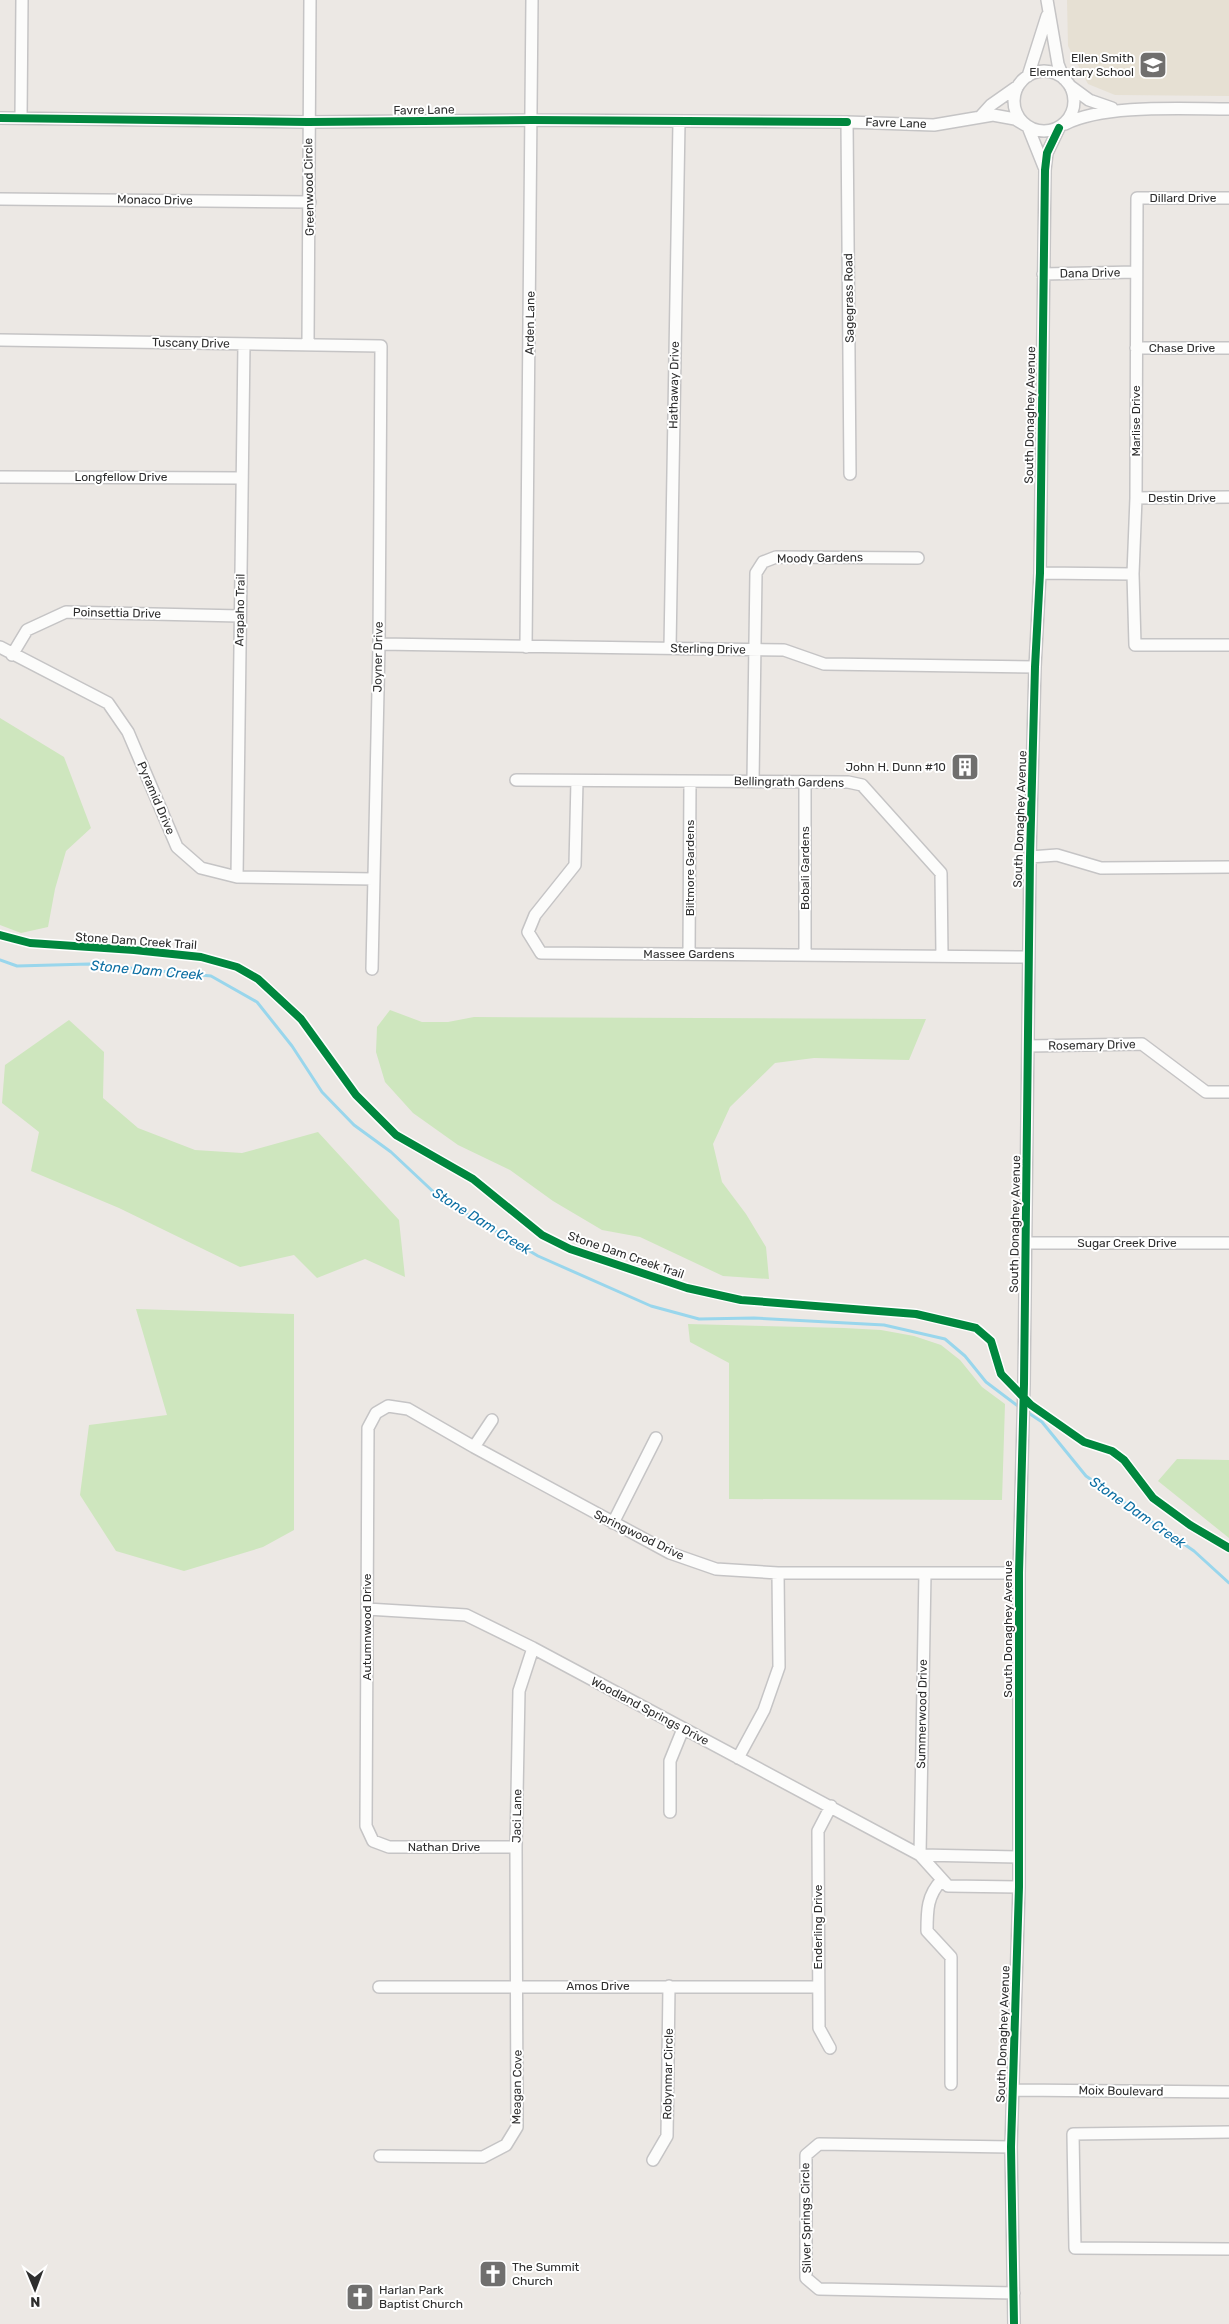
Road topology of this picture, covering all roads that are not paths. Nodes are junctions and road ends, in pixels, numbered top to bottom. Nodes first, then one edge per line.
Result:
1 (22, 0) edge
2 (310, 0) edge
3 (532, 0) edge
4 (1048, 6) edge
5 (1028, 76) junction
6 (1067, 82) junction
7 (1018, 86) junction
8 (1229, 109) edge
9 (1124, 111) junction
10 (981, 116) junction
11 (0, 118) edge
12 (21, 118) junction
13 (532, 120) junction
14 (308, 122) junction
15 (679, 122) junction
16 (847, 122) junction
17 (1027, 126) junction
18 (1061, 126) junction
19 (1046, 170) junction
20 (1137, 198) joint
21 (1229, 198) edge
22 (0, 199) edge
23 (310, 202) junction
24 (1136, 272) junction
25 (1043, 274) junction
26 (0, 340) edge
27 (308, 343) junction
28 (244, 344) junction
29 (381, 346) joint
30 (1136, 348) junction
31 (1229, 348) edge
32 (850, 474) dead end
33 (0, 477) edge
34 (242, 478) junction
35 (1136, 498) junction
36 (1229, 498) edge
37 (918, 558) dead end
38 (1040, 573) junction
39 (1133, 574) junction
40 (240, 616) junction
41 (379, 644) junction
42 (1229, 645) edge
43 (526, 646) junction
44 (0, 647) edge
45 (670, 648) junction
46 (754, 649) junction
47 (12, 655) junction
48 (1035, 668) junction
49 (516, 780) dead end
50 (577, 780) junction
51 (753, 781) junction
52 (690, 782) junction
53 (805, 782) junction
54 (1030, 857) junction
55 (1229, 867) edge
56 (237, 877) junction
57 (374, 879) junction
58 (689, 954) junction
59 (805, 954) junction
60 (942, 955) junction
61 (1029, 957) junction
62 (372, 969) dead end
63 (1029, 1046) junction
64 (1229, 1092) edge
65 (1025, 1243) junction
66 (1229, 1243) edge
67 (376, 1413) joint
68 (492, 1420) dead end
69 (656, 1438) dead end
70 (474, 1447) junction
71 (613, 1523) junction
72 (925, 1572) junction
73 (778, 1573) junction
74 (1019, 1574) junction
75 (367, 1609) junction
76 (533, 1648) junction
77 (683, 1729) junction
78 (738, 1758) junction
79 (831, 1806) junction
80 (670, 1812) dead end
81 (373, 1841) joint
82 (516, 1847) junction
83 (920, 1855) junction
84 (1018, 1857) junction
85 (942, 1880) junction
86 (1019, 1888) junction
87 (518, 1986) junction
88 (670, 1986) junction
89 (378, 1987) dead end
90 (818, 1987) junction
91 (830, 2048) dead end
92 (951, 2084) dead end
93 (1013, 2090) junction
94 (1229, 2092) edge
95 (1229, 2132) edge
96 (1012, 2147) junction
97 (380, 2156) dead end
98 (653, 2160) dead end
99 (1229, 2249) edge
100 (1014, 2292) junction
101 (1014, 2324) edge

1 - 12 street
2 - 14 street, Greenwood Circle
3 - 13 street, Arden Lane
4 - 5 street
4 - 6 street
5 - 6 street
5 - 7 street
6 - 9 street
6 - 18 street
7 - 10 street
7 - 17 street
8 - 9 street
9 - 18 street
10 - 16 street, Favre Lane
10 - 17 street, Favre Lane
11 - 12 street, Favre Lane
12 - 14 street, Favre Lane
13 - 14 street, Favre Lane
13 - 15 street, Favre Lane
13 - 43 street, Arden Lane
14 - 23 street, Greenwood Circle
15 - 16 street, Favre Lane
15 - 45 street, Hathaway Drive
16 - 32 street, Sagegrass Road
17 - 18 street
17 - 19 street, South Donaghey Avenue
18 - 19 street, South Donaghey Avenue
19 - 25 street, South Donaghey Avenue
20 - 21 street, Dillard Drive
20 - 24 street, Marlise Drive
22 - 23 street, Monaco Drive
23 - 27 street, Greenwood Circle
24 - 25 street, Dana Drive
24 - 30 street, Marlise Drive
25 - 38 street, South Donaghey Avenue
26 - 28 street, Tuscany Drive
27 - 28 street, Tuscany Drive
27 - 29 street, Tuscany Drive
28 - 34 street, Arapaho Trail
29 - 41 street, Joyner Drive
30 - 31 street, Chase Drive
30 - 35 street, Marlise Drive
33 - 34 street, Longfellow Drive
34 - 40 street, Arapaho Trail
35 - 36 street, Destin Drive
35 - 39 street, Marlise Drive
37 - 46 street, Moody Gardens
38 - 39 street
38 - 48 street, South Donaghey Avenue
39 - 42 street, Marlise Drive
40 - 47 street, Poinsettia Drive
40 - 56 street, Arapaho Trail
41 - 43 street, Sterling Drive
41 - 57 street, Joyner Drive
43 - 45 street, Sterling Drive
44 - 47 street, Pyramid Drive
45 - 46 street, Sterling Drive
46 - 48 street, Sterling Drive
46 - 51 street, Moody Gardens
47 - 56 street, Pyramid Drive
48 - 54 street, South Donaghey Avenue
49 - 50 street, Bellingrath Gardens
50 - 52 street, Bellingrath Gardens
50 - 58 street, Massee Gardens
51 - 52 street, Bellingrath Gardens
51 - 53 street, Bellingrath Gardens
52 - 58 street, Biltmore Gardens
53 - 59 street, Bobali Gardens
53 - 60 street, Bellingrath Gardens
54 - 55 street
54 - 61 street, South Donaghey Avenue
56 - 57 street, Pyramid Drive
57 - 62 street, Joyner Drive
58 - 59 street, Massee Gardens
59 - 60 street, Massee Gardens
60 - 61 street, Massee Gardens
61 - 63 street, South Donaghey Avenue
63 - 64 street, Rosemary Drive
63 - 65 street, South Donaghey Avenue
65 - 66 street, Sugar Creek Drive
65 - 74 street, South Donaghey Avenue
67 - 70 street, Springwood Drive
67 - 75 street, Autumnwood Drive
68 - 70 street
69 - 71 street
70 - 71 street, Springwood Drive
71 - 73 street, Springwood Drive
72 - 73 street, Springwood Drive
72 - 74 street, Springwood Drive
72 - 83 street, Summerwood Drive
73 - 78 street
74 - 84 street, South Donaghey Avenue
75 - 76 street, Woodland Springs Drive
75 - 81 street, Autumnwood Drive
76 - 77 street, Woodland Springs Drive
76 - 82 street, Jaci Lane
77 - 78 street, Woodland Springs Drive
77 - 80 street
78 - 79 street, Woodland Springs Drive
79 - 83 street, Woodland Springs Drive
79 - 90 street, Enderling Drive
81 - 82 street, Nathan Drive
82 - 87 street, Jaci Lane
83 - 84 street, Woodland Springs Drive
83 - 85 street, Woodland Springs Drive
84 - 86 street, South Donaghey Avenue
85 - 86 street
85 - 92 street
86 - 93 street, South Donaghey Avenue
87 - 88 street, Amos Drive
87 - 89 street, Amos Drive
87 - 97 street, Meagan Cove
88 - 90 street, Amos Drive
88 - 98 street, Robynmar Circle
90 - 91 street, Enderling Drive
93 - 94 street, Moix Boulevard
93 - 96 street, South Donaghey Avenue
95 - 99 street
96 - 100 street, South Donaghey Avenue
96 - 100 street, Silver Springs Circle
100 - 101 street, South Donaghey Avenue

